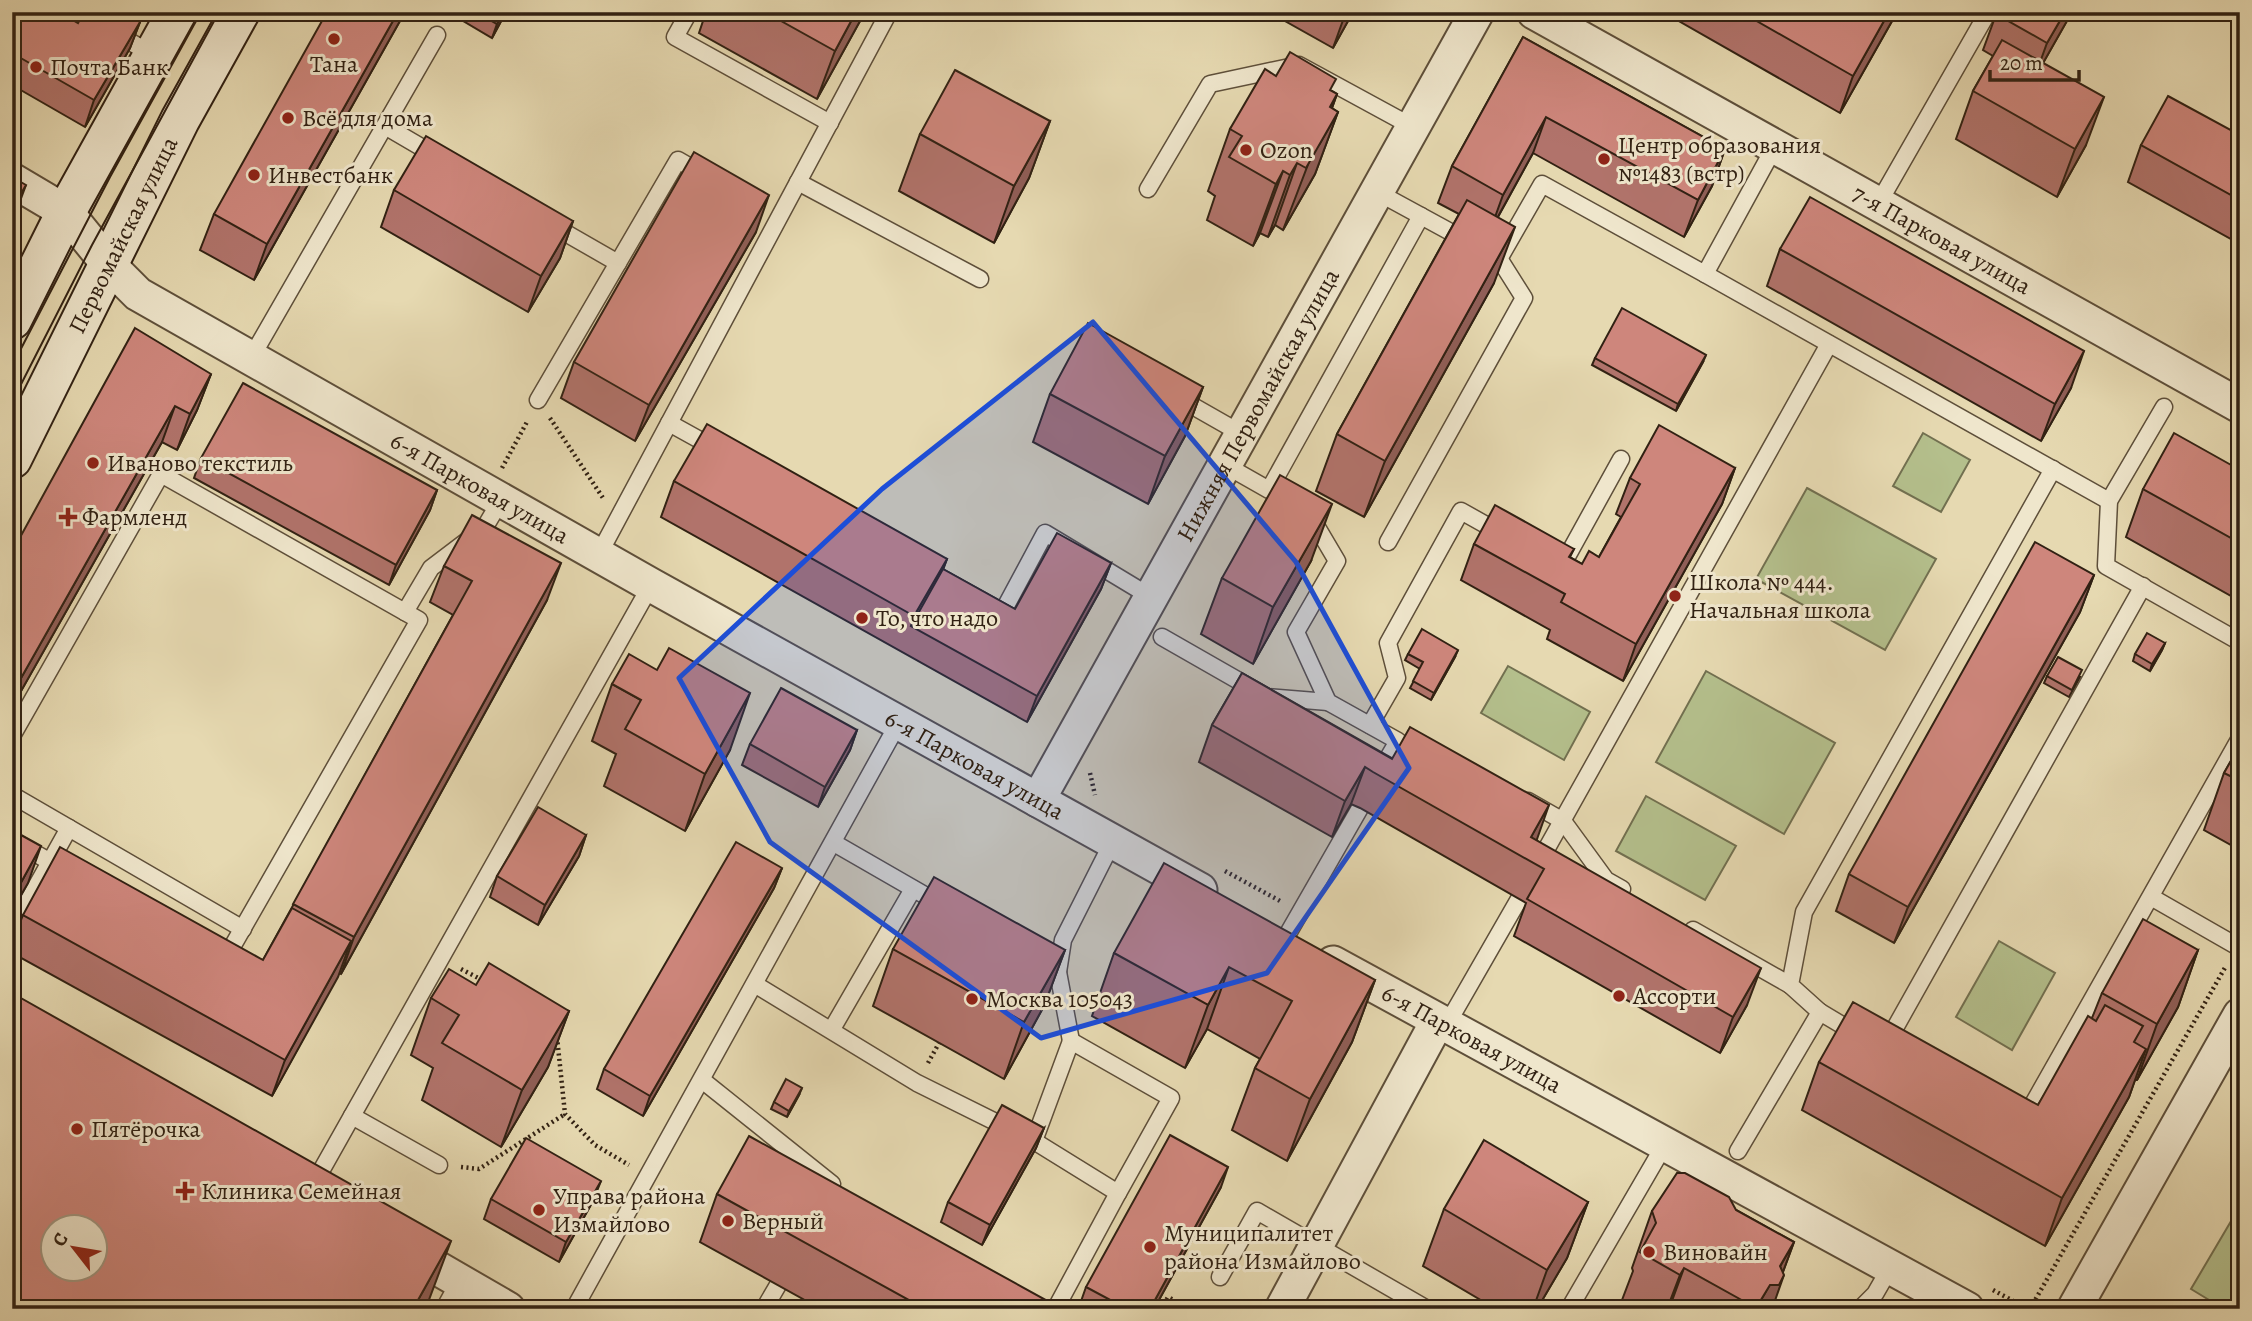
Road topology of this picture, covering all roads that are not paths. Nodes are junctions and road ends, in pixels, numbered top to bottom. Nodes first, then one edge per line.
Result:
1 (79, 12) edge
2 (177, 12) edge
3 (240, 12) edge
4 (689, 12) edge
5 (889, 12) edge
6 (1477, 12) edge
7 (1534, 12) edge
8 (1988, 12) edge
9 (437, 35) dead end
10 (153, 55) junction
11 (830, 123) junction
12 (386, 126) junction
13 (1413, 127) junction
14 (1775, 146) junction
15 (455, 167) edge
16 (12, 180) edge
17 (798, 182) junction
18 (723, 186) edge
19 (1148, 189) dead end
20 (1377, 192) junction
21 (1878, 204) junction
22 (66, 212) junction
23 (537, 215) edge
24 (1421, 216) junction
25 (1489, 253) junction
26 (618, 263) junction
27 (108, 265) junction
28 (1705, 274) junction
29 (980, 279) dead end
30 (12, 320) edge
31 (1829, 344) junction
32 (251, 358) junction
33 (1167, 391) edge
34 (538, 400) road end
35 (2164, 407) dead end
36 (2240, 407) edge
37 (669, 422) junction
38 (1242, 434) junction
39 (729, 457) edge
40 (12, 459) edge
41 (1622, 459) dead end
42 (1225, 465) junction
43 (2053, 469) junction
44 (1269, 490) junction
45 (495, 496) junction
46 (2109, 501) junction
47 (1388, 542) dead end
48 (1517, 542) edge
49 (599, 555) junction
50 (1550, 561) edge
51 (651, 585) junction
52 (2143, 586) junction
53 (1151, 597) junction
54 (978, 601) edge
55 (405, 612) junction
56 (1163, 638) dead end
57 (2240, 642) edge
58 (1328, 702) junction
59 (899, 722) junction
60 (1370, 725) junction
61 (12, 736) edge
62 (2240, 738) edge
63 (1398, 741) junction
64 (1419, 743) edge
65 (1370, 790) edge
66 (1515, 793) edge
67 (12, 795) edge
68 (1038, 800) junction
69 (1360, 808) edge
70 (1563, 821) junction
71 (69, 828) junction
72 (12, 841) edge
73 (1113, 841) junction
74 (834, 843) junction
75 (50, 862) junction
76 (1529, 880) edge
77 (85, 882) edge
78 (914, 889) junction
79 (2151, 897) junction
80 (1519, 899) dead end
81 (1640, 900) edge
82 (1228, 905) edge
83 (950, 909) edge
84 (1675, 919) edge
85 (243, 929) junction
86 (12, 930) edge
87 (1274, 931) joint
88 (2239, 947) edge
89 (1022, 951) edge
90 (213, 955) edge
91 (1058, 972) junction
92 (756, 985) junction
93 (1790, 985) junction
94 (1820, 1013) junction
95 (2240, 1015) edge
96 (1442, 1024) junction
97 (832, 1029) junction
98 (1071, 1041) junction
99 (702, 1080) junction
100 (352, 1116) junction
101 (2010, 1119) edge
102 (1034, 1140) junction
103 (1665, 1144) junction
104 (1738, 1151) dead end
105 (439, 1166) road end
106 (1118, 1192) junction
107 (308, 1193) edge
108 (849, 1194) edge
109 (380, 1234) edge
110 (1317, 1244) junction
111 (1890, 1268) junction
112 (1220, 1276) dead end
113 (778, 1285) dead end
114 (452, 1295) edge
115 (498, 1306) edge
116 (1053, 1306) edge
117 (574, 1309) edge
118 (764, 1309) edge
119 (1282, 1309) edge
120 (1427, 1309) edge
121 (1569, 1309) edge
122 (1860, 1309) edge
123 (1967, 1309) edge
124 (2074, 1309) edge

1 - 10 lane
2 - 10 main road
3 - 27 main road, Первомайская улица
4 - 11 lane
5 - 11 lane
6 - 13 street, Нижняя Первомайская улица
7 - 14 street, 7-я Парковая улица
8 - 21 lane
9 - 12 lane
10 - 22 main road
11 - 17 lane
12 - 15 lane
12 - 32 lane
13 - 19 lane
13 - 20 street, Нижняя Первомайская улица
14 - 21 street, 7-я Парковая улица
14 - 28 lane
16 - 22 street, 6-я Парковая улица
17 - 29 lane
17 - 37 lane
18 - 26 lane
20 - 24 lane
20 - 38 street, Нижняя Первомайская улица
21 - 36 street, 7-я Парковая улица
22 - 27 street, 6-я Парковая улица
22 - 30 main road
23 - 26 lane
24 - 25 lane
24 - 44 lane
25 - 28 lane
25 - 47 lane
26 - 34 lane
27 - 32 street, 6-я Парковая улица
27 - 40 main road, Первомайская улица
28 - 31 lane
31 - 43 lane
31 - 70 lane
32 - 45 street, 6-я Парковая улица
33 - 38 lane
35 - 46 lane
37 - 39 lane
37 - 49 lane
38 - 42 street, Нижняя Первомайская улица
41 - 50 lane
42 - 44 lane
42 - 53 street, Нижняя Первомайская улица
43 - 46 lane
43 - 93 lane
44 - 58 lane
45 - 49 street, 6-я Парковая улица
45 - 55 lane
46 - 52 lane
48 - 60 lane
49 - 51 street, 6-я Парковая улица
51 - 59 street, 6-я Парковая улица
51 - 100 lane
52 - 57 lane
52 - 94 lane
53 - 54 lane
53 - 68 street, Нижняя Первомайская улица
55 - 61 lane
55 - 85 lane
56 - 58 lane
58 - 60 lane
59 - 68 street, 6-я Парковая улица
59 - 74 lane
60 - 63 lane
62 - 79 lane
63 - 64 lane
63 - 65 lane
66 - 70 lane
67 - 71 lane
68 - 73 street, 6-я Парковая улица
69 - 87 lane
70 - 76 lane
70 - 81 lane
71 - 75 lane
71 - 85 lane
72 - 75 lane
73 - 82 street, 6-я Парковая улица
73 - 91 lane
74 - 78 lane
74 - 92 lane
75 - 77 lane
75 - 86 lane
78 - 83 lane
78 - 97 lane
79 - 88 lane
79 - 101 lane
80 - 96 lane
84 - 93 lane
85 - 90 lane
87 - 96 street, 6-я Парковая улица
89 - 91 lane
91 - 98 lane
92 - 97 lane
92 - 99 lane
93 - 94 lane
94 - 104 lane
95 - 124 street
96 - 103 street, 6-я Парковая улица
96 - 110 street
97 - 102 lane
98 - 102 lane
98 - 106 lane
99 - 108 lane
99 - 117 lane
100 - 105 lane
100 - 107 lane
102 - 106 lane
103 - 111 street, 6-я Парковая улица
103 - 121 lane
106 - 116 lane
109 - 114 street
110 - 112 lane
110 - 119 street
110 - 120 lane
111 - 122 lane
111 - 123 street, 6-я Парковая улица
113 - 118 lane
114 - 115 street

